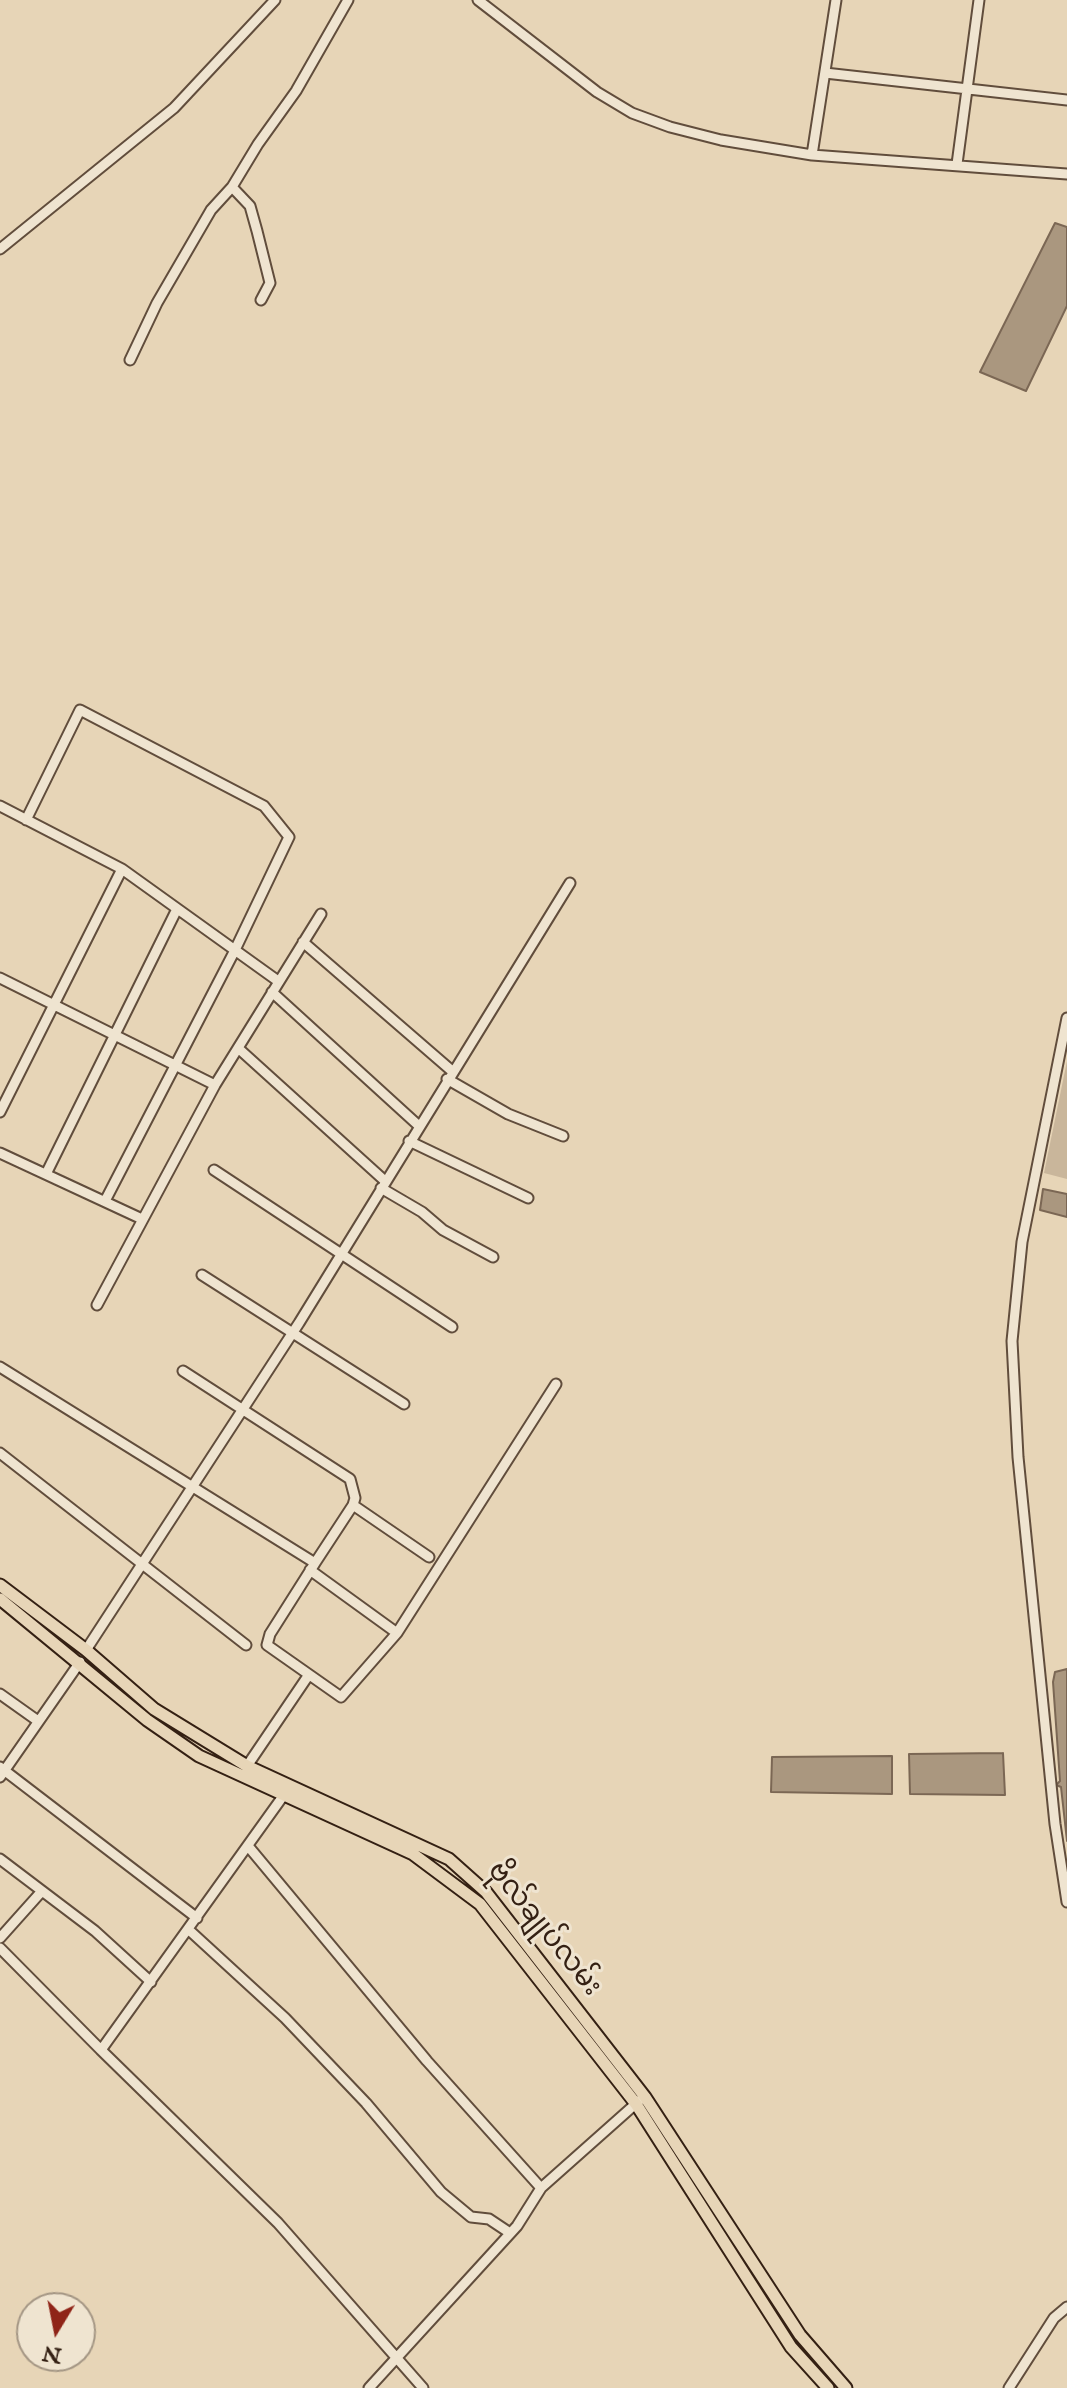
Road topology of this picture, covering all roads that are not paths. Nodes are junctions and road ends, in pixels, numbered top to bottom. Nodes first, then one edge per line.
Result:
1 (275, 0) edge
2 (348, 0) edge
3 (478, 0) edge
4 (836, 0) edge
5 (979, 0) edge
6 (825, 73) junction
7 (966, 89) junction
8 (1067, 100) edge
9 (812, 155) junction
10 (957, 164) junction
11 (1067, 174) edge
12 (232, 187) junction
13 (0, 249) edge
14 (261, 300) dead end
15 (130, 360) dead end
16 (0, 806) edge
17 (26, 820) junction
18 (122, 869) junction
19 (570, 883) dead end
20 (177, 909) junction
21 (321, 914) dead end
22 (303, 942) junction
23 (234, 952) junction
24 (0, 978) edge
25 (278, 981) junction
26 (272, 992) junction
27 (52, 1004) junction
28 (1067, 1018) edge
29 (116, 1034) junction
30 (238, 1048) junction
31 (176, 1064) junction
32 (450, 1075) junction
33 (215, 1085) junction
34 (0, 1112) edge
35 (419, 1126) junction
36 (563, 1136) dead end
37 (409, 1141) junction
38 (0, 1153) edge
39 (214, 1170) dead end
40 (46, 1174) junction
41 (383, 1184) junction
42 (528, 1198) dead end
43 (105, 1201) junction
44 (142, 1219) junction
45 (340, 1255) junction
46 (493, 1257) dead end
47 (202, 1275) dead end
48 (97, 1305) dead end
49 (452, 1327) dead end
50 (292, 1334) junction
51 (0, 1367) edge
52 (183, 1371) dead end
53 (556, 1384) dead end
54 (404, 1404) dead end
55 (244, 1409) junction
56 (0, 1453) edge
57 (195, 1486) junction
58 (353, 1505) junction
59 (429, 1557) dead end
60 (143, 1565) junction
61 (312, 1566) junction
62 (0, 1585) edge
63 (0, 1599) edge
64 (397, 1633) junction
65 (246, 1645) dead end
66 (86, 1650) junction
67 (80, 1662) junction
68 (308, 1676) junction
69 (0, 1694) edge
70 (38, 1721) junction
71 (247, 1766) junction
72 (2, 1771) edge
73 (286, 1791) junction
74 (248, 1846) junction
75 (0, 1859) edge
76 (42, 1891) junction
77 (1067, 1902) edge
78 (197, 1918) junction
79 (189, 1930) junction
80 (0, 1938) edge
81 (0, 1948) edge
82 (151, 1982) junction
83 (101, 2050) junction
84 (640, 2100) junction
85 (541, 2188) junction
86 (510, 2233) junction
87 (1067, 2307) edge
88 (396, 2361) junction
89 (369, 2388) edge
90 (423, 2388) edge
91 (828, 2388) edge
92 (846, 2388) edge
93 (1009, 2388) edge

1 - 13 street
2 - 12 street
3 - 9 street
4 - 6 street
5 - 7 street
6 - 7 street
6 - 9 street
7 - 8 street
7 - 10 street
9 - 10 street
10 - 11 street
12 - 14 street
12 - 15 street
16 - 17 street
17 - 18 street
17 - 23 street
18 - 20 street
18 - 27 street
19 - 32 street
20 - 23 street
20 - 29 street
21 - 22 street
22 - 25 street
22 - 32 street
23 - 25 street
23 - 31 street
24 - 27 street
25 - 26 street
26 - 30 street
26 - 35 street
27 - 29 street
27 - 34 street
28 - 77 street
29 - 31 street
29 - 40 street
30 - 33 street
30 - 41 street
31 - 33 street
31 - 43 street
32 - 35 street
32 - 36 street
33 - 44 street
35 - 37 street
37 - 41 street
37 - 42 street
38 - 40 street
39 - 45 street
40 - 43 street
41 - 45 street
41 - 46 street
43 - 44 street
44 - 48 street
45 - 49 street
45 - 50 street
47 - 50 street
50 - 54 street
50 - 55 street
51 - 57 street
52 - 55 street
53 - 64 street
55 - 57 street
55 - 58 street
56 - 60 street
57 - 60 street
57 - 61 street
58 - 59 street
58 - 61 street
60 - 65 street
60 - 66 street
61 - 64 street
61 - 68 street
62 - 66 main road, ဗိုလ်ချုပ်လမ်း
63 - 67 main road, ဗိုလ်ချုပ်လမ်း
64 - 68 street
66 - 71 main road, ဗိုလ်ချုပ်လမ်း
67 - 70 street
67 - 73 main road, ဗိုလ်ချုပ်လမ်း
68 - 71 street
69 - 70 street
70 - 72 street
71 - 73 main road, ဗိုလ်ချုပ်လမ်း
72 - 78 street
73 - 74 street
73 - 84 main road, ဗိုလ်ချုပ်လမ်း
74 - 78 street
74 - 85 street
75 - 76 street
76 - 80 street
76 - 82 street
78 - 79 street
79 - 82 street
79 - 86 street
81 - 83 street
82 - 83 street
83 - 88 street
84 - 85 street
84 - 91 main road, ဗိုလ်ချုပ်လမ်း
84 - 92 main road, ဗိုလ်ချုပ်လမ်း
85 - 86 street
86 - 88 street
87 - 93 street
88 - 89 street
88 - 90 street

